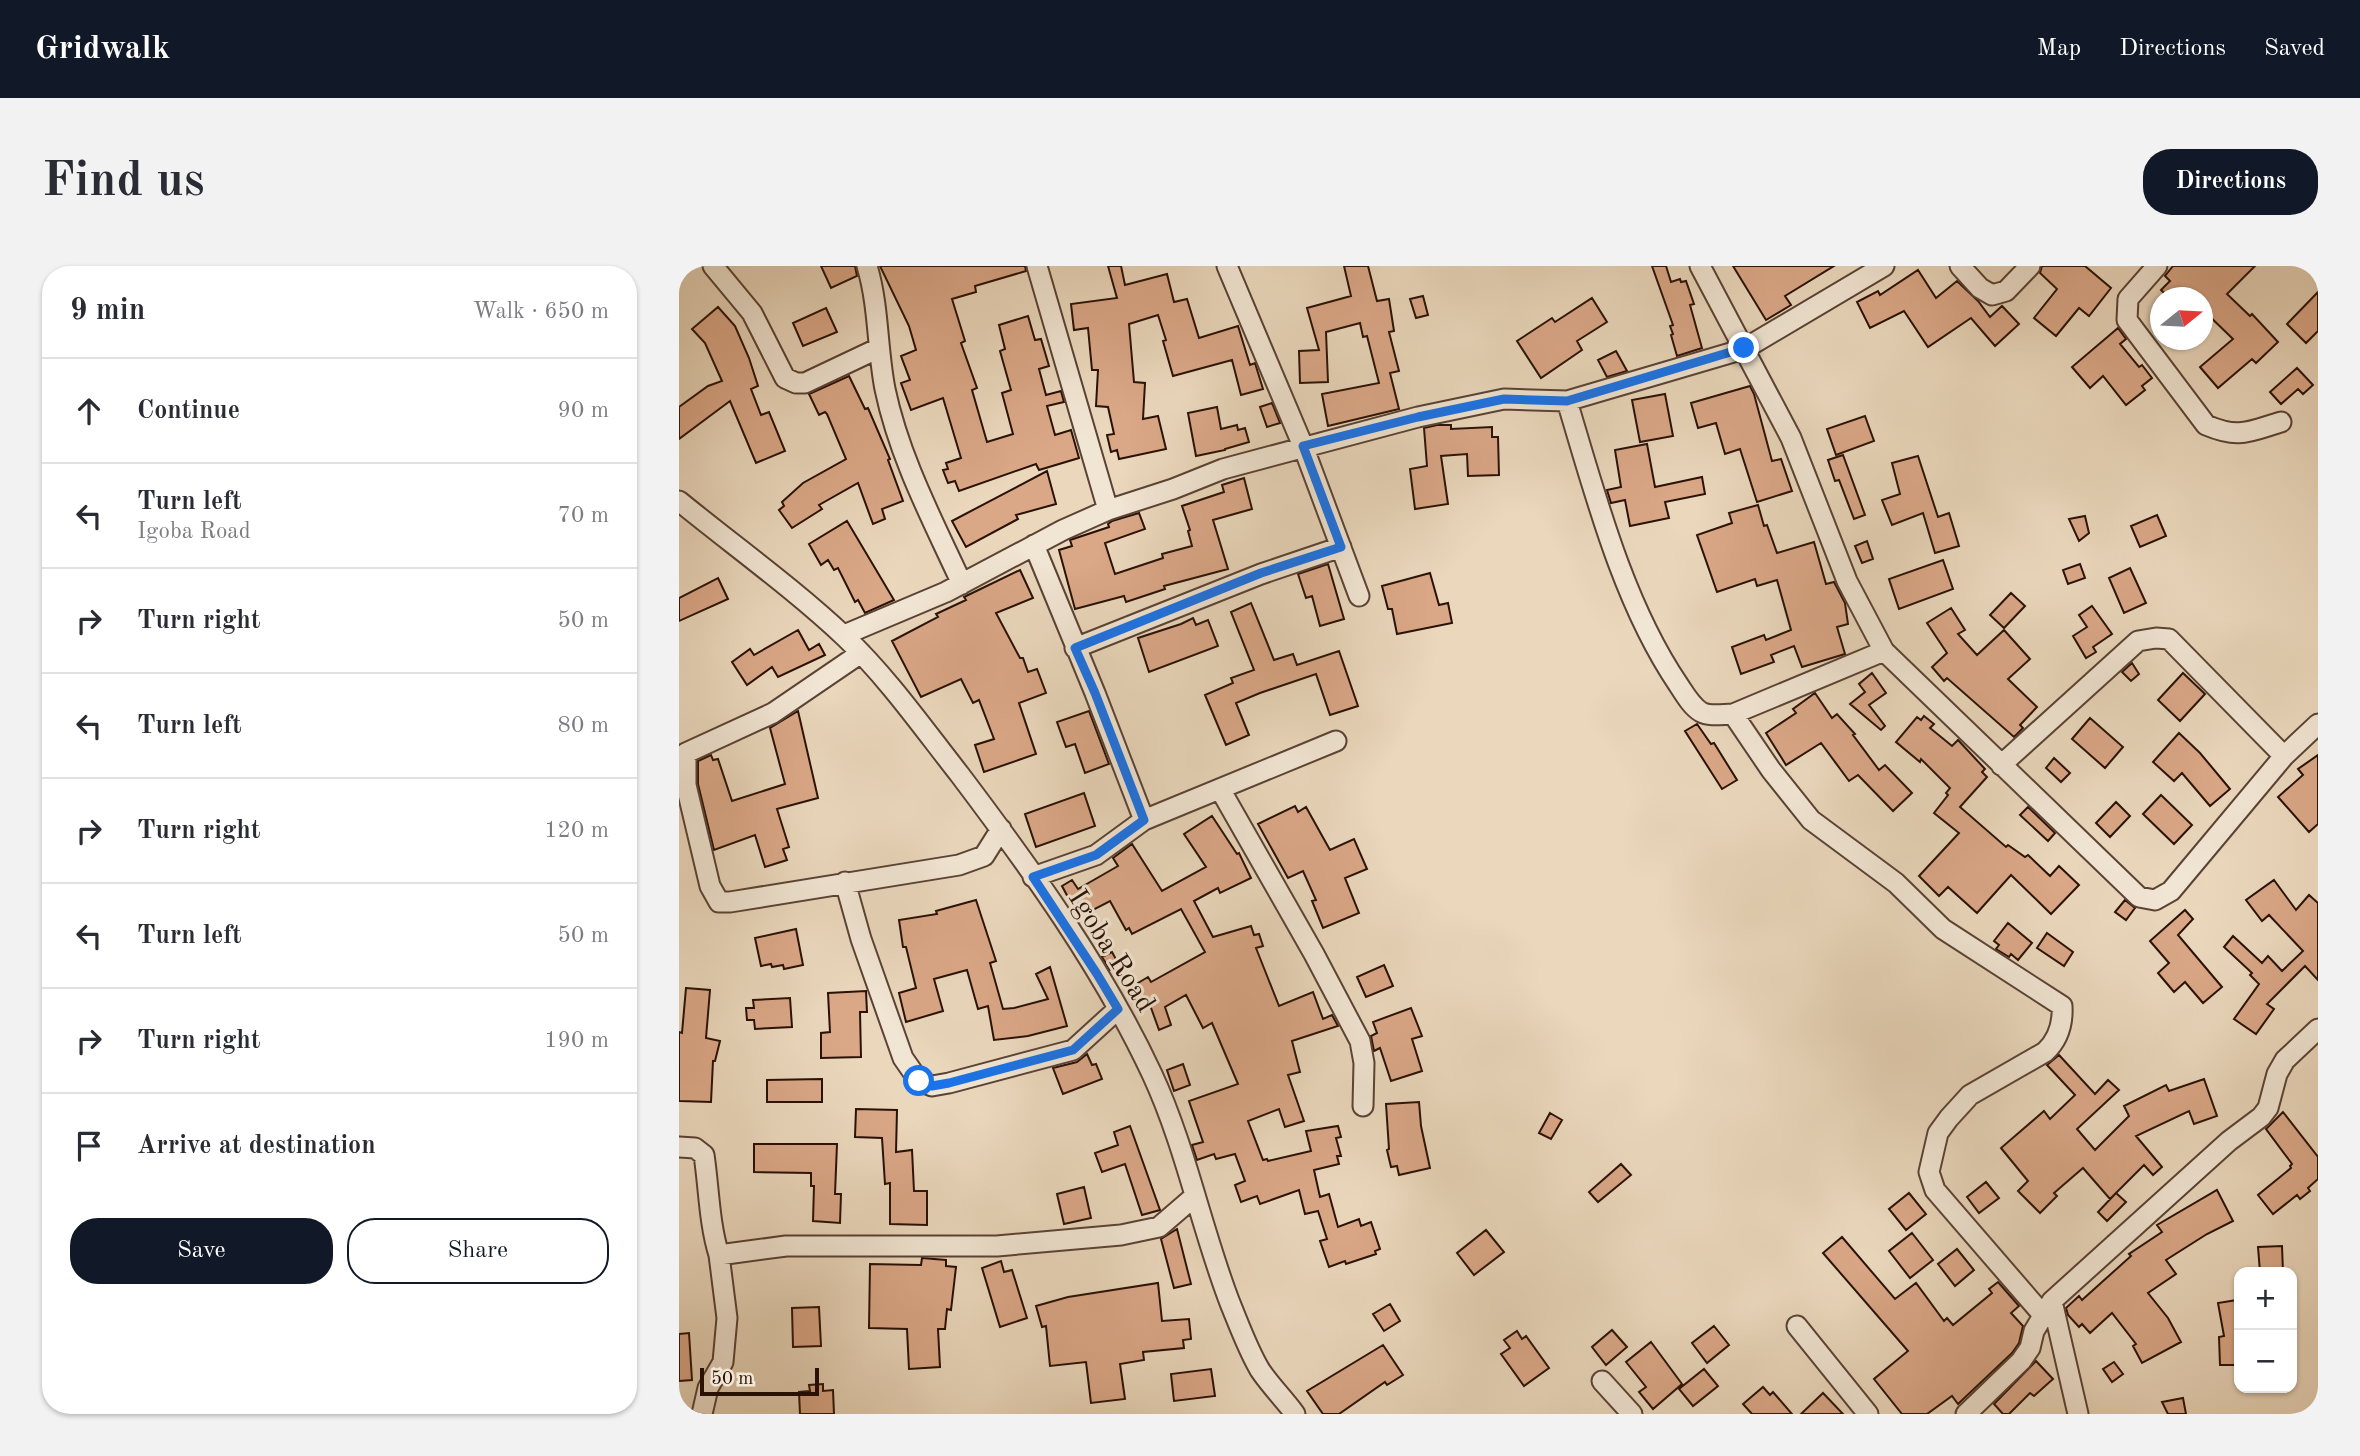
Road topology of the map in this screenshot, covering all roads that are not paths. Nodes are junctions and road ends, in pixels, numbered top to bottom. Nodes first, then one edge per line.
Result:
1 (713, 266) edge
2 (867, 266) edge
3 (1037, 266) edge
4 (1227, 266) edge
5 (1700, 266) edge
6 (1884, 266) edge
7 (1960, 266) edge
8 (2030, 266) edge
9 (2157, 266) edge
10 (879, 348) junction
11 (1744, 348) junction
12 (1567, 401) junction
13 (2281, 422) dead end
14 (1303, 446) junction
15 (679, 501) edge
16 (1108, 510) junction
17 (1034, 545) junction
18 (1341, 547) junction
19 (962, 584) junction
20 (1359, 596) dead end
21 (844, 635) junction
22 (1075, 648) junction
23 (1884, 652) junction
24 (861, 653) junction
25 (1733, 714) junction
26 (2318, 724) edge
27 (1336, 741) dead end
28 (682, 749) edge
29 (2284, 755) junction
30 (2001, 765) junction
31 (1220, 789) junction
32 (1144, 820) junction
33 (1001, 829) junction
34 (1033, 877) junction
35 (845, 882) junction
36 (1118, 1009) junction
37 (2318, 1029) edge
38 (1363, 1106) dead end
39 (679, 1147) edge
40 (1195, 1196) junction
41 (719, 1255) junction
42 (2047, 1308) junction
43 (1797, 1325) dead end
44 (1602, 1381) dead end
45 (702, 1414) edge
46 (1295, 1414) edge
47 (1632, 1414) edge
48 (1868, 1414) edge
49 (1966, 1414) edge
50 (2078, 1414) edge

1 - 10 street
2 - 10 street
3 - 16 street
4 - 14 street
5 - 11 street
6 - 11 street
7 - 8 street
9 - 13 street
10 - 19 street
11 - 12 street
11 - 23 street
12 - 14 street
12 - 25 street
14 - 16 street
14 - 18 street
15 - 21 street, Igoba Road
16 - 17 street
17 - 19 street
17 - 22 street
18 - 20 street
18 - 22 street
19 - 21 street
21 - 24 street, Igoba Road
22 - 32 street
23 - 25 street
23 - 30 street
24 - 28 street
24 - 33 street, Igoba Road
25 - 42 street
26 - 29 street
27 - 31 street
28 - 35 street
29 - 30 street
29 - 30 street
31 - 32 street
31 - 38 street
32 - 34 street
33 - 34 street, Igoba Road
33 - 35 street
34 - 36 street, Igoba Road
35 - 36 street
36 - 40 street, Igoba Road
37 - 42 street
39 - 41 street
40 - 41 street
40 - 46 street, Igoba Road
41 - 45 street
42 - 49 street
42 - 50 street
43 - 48 street
44 - 47 street

